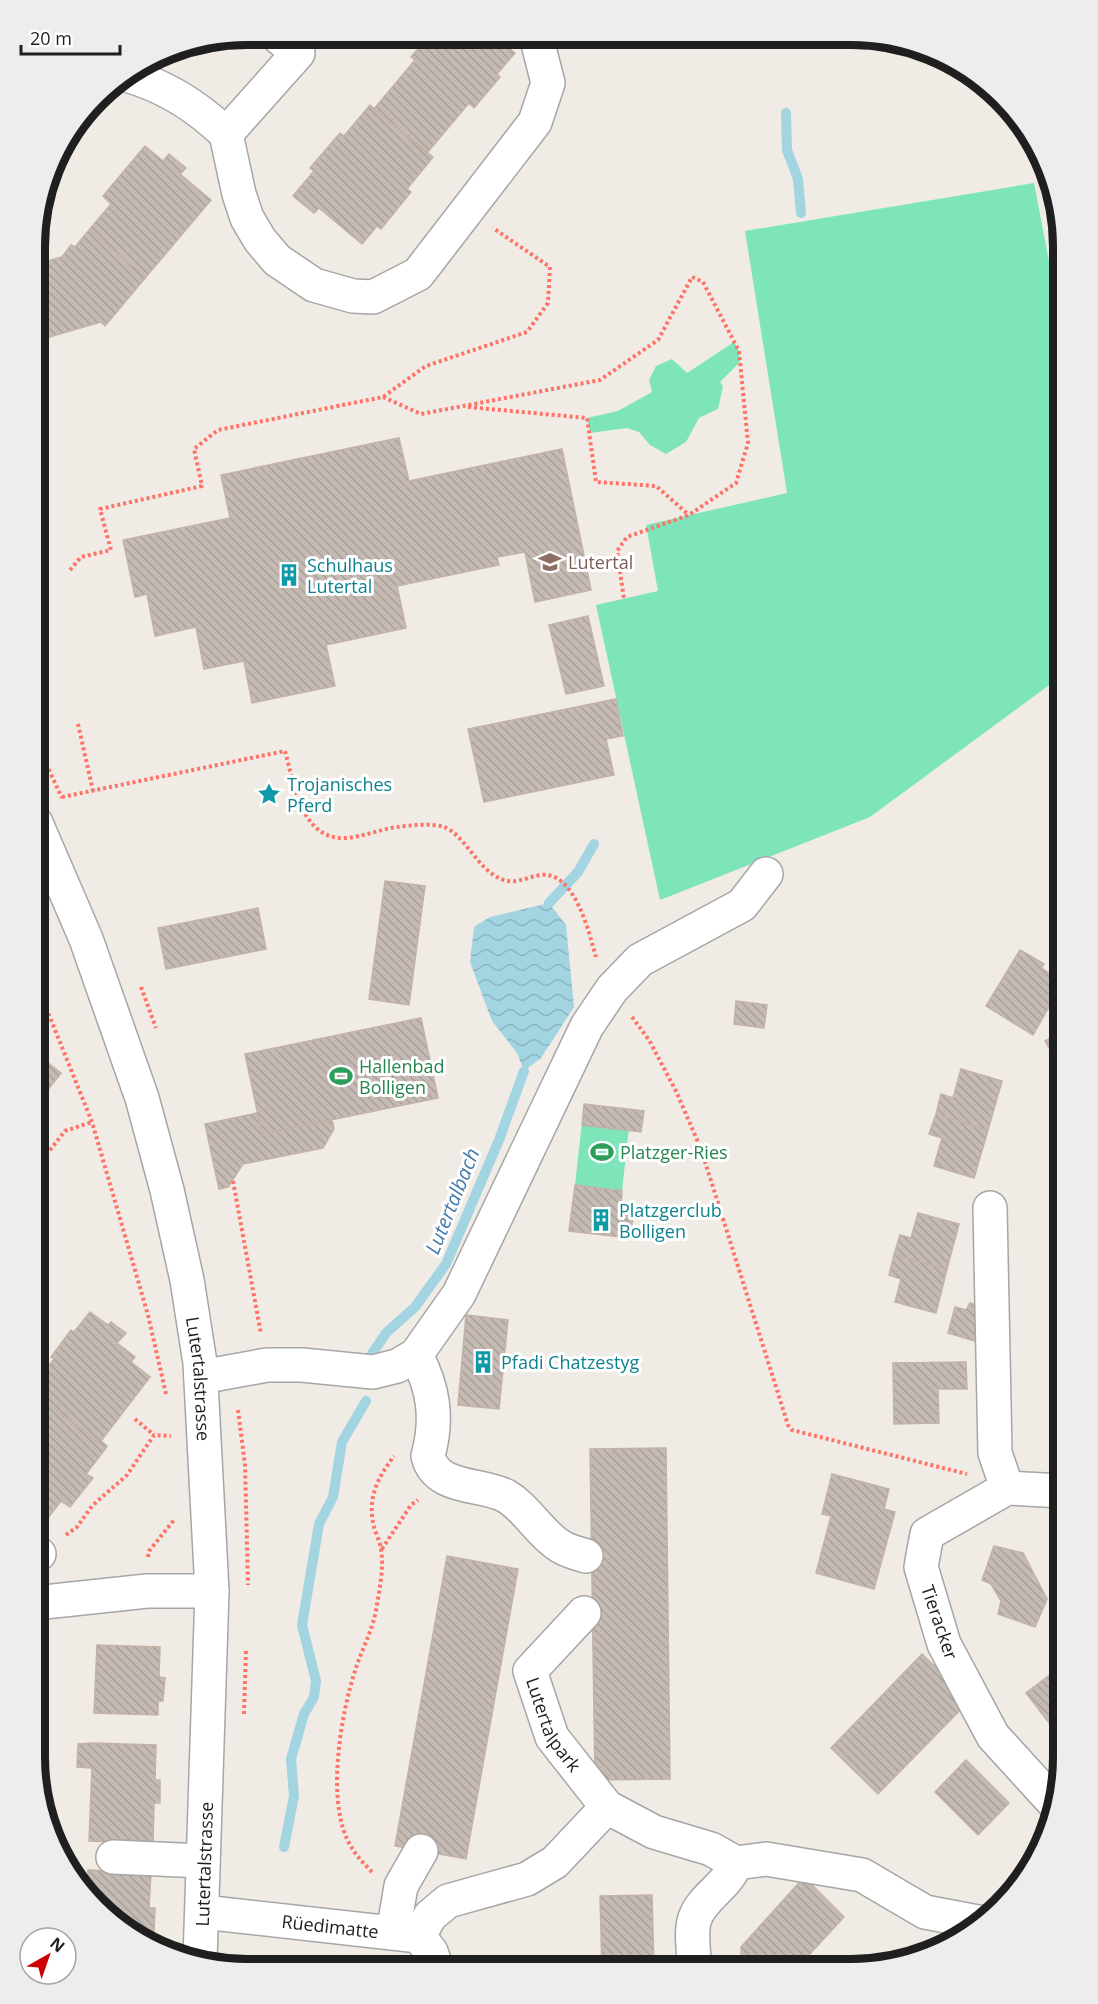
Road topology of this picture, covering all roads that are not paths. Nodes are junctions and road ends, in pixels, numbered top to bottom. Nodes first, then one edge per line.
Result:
1 (293, 45) edge
2 (538, 45) edge
3 (137, 78) edge
4 (226, 134) junction
5 (45, 844) edge
6 (766, 874) dead end
7 (990, 1208) dead end
8 (416, 1355) junction
9 (201, 1377) junction
10 (1007, 1488) junction
11 (1053, 1490) edge
12 (586, 1556) dead end
13 (212, 1591) junction
14 (45, 1602) edge
15 (584, 1613) dead end
16 (1049, 1797) edge
17 (607, 1807) junction
18 (421, 1851) dead end
19 (113, 1857) dead end
20 (203, 1861) junction
21 (736, 1863) junction
22 (203, 1912) junction
23 (969, 1920) edge
24 (406, 1935) junction
25 (200, 1953) edge
26 (433, 1959) edge
27 (694, 1959) edge

1 - 4 street
2 - 4 street
3 - 4 street
5 - 9 street, Lutertalstrasse
6 - 8 street
7 - 10 street
8 - 9 street
8 - 12 street
9 - 13 street, Lutertalstrasse
10 - 11 street
10 - 16 street, Tieracker
13 - 14 street
13 - 20 street, Lutertalstrasse
15 - 17 street, Lutertalpark
17 - 21 street
17 - 24 street
18 - 24 street
19 - 20 street
20 - 22 street, Lutertalstrasse
21 - 23 street
21 - 27 street
22 - 24 street, Rüedimatte
22 - 25 street, Lutertalstrasse
24 - 26 street

